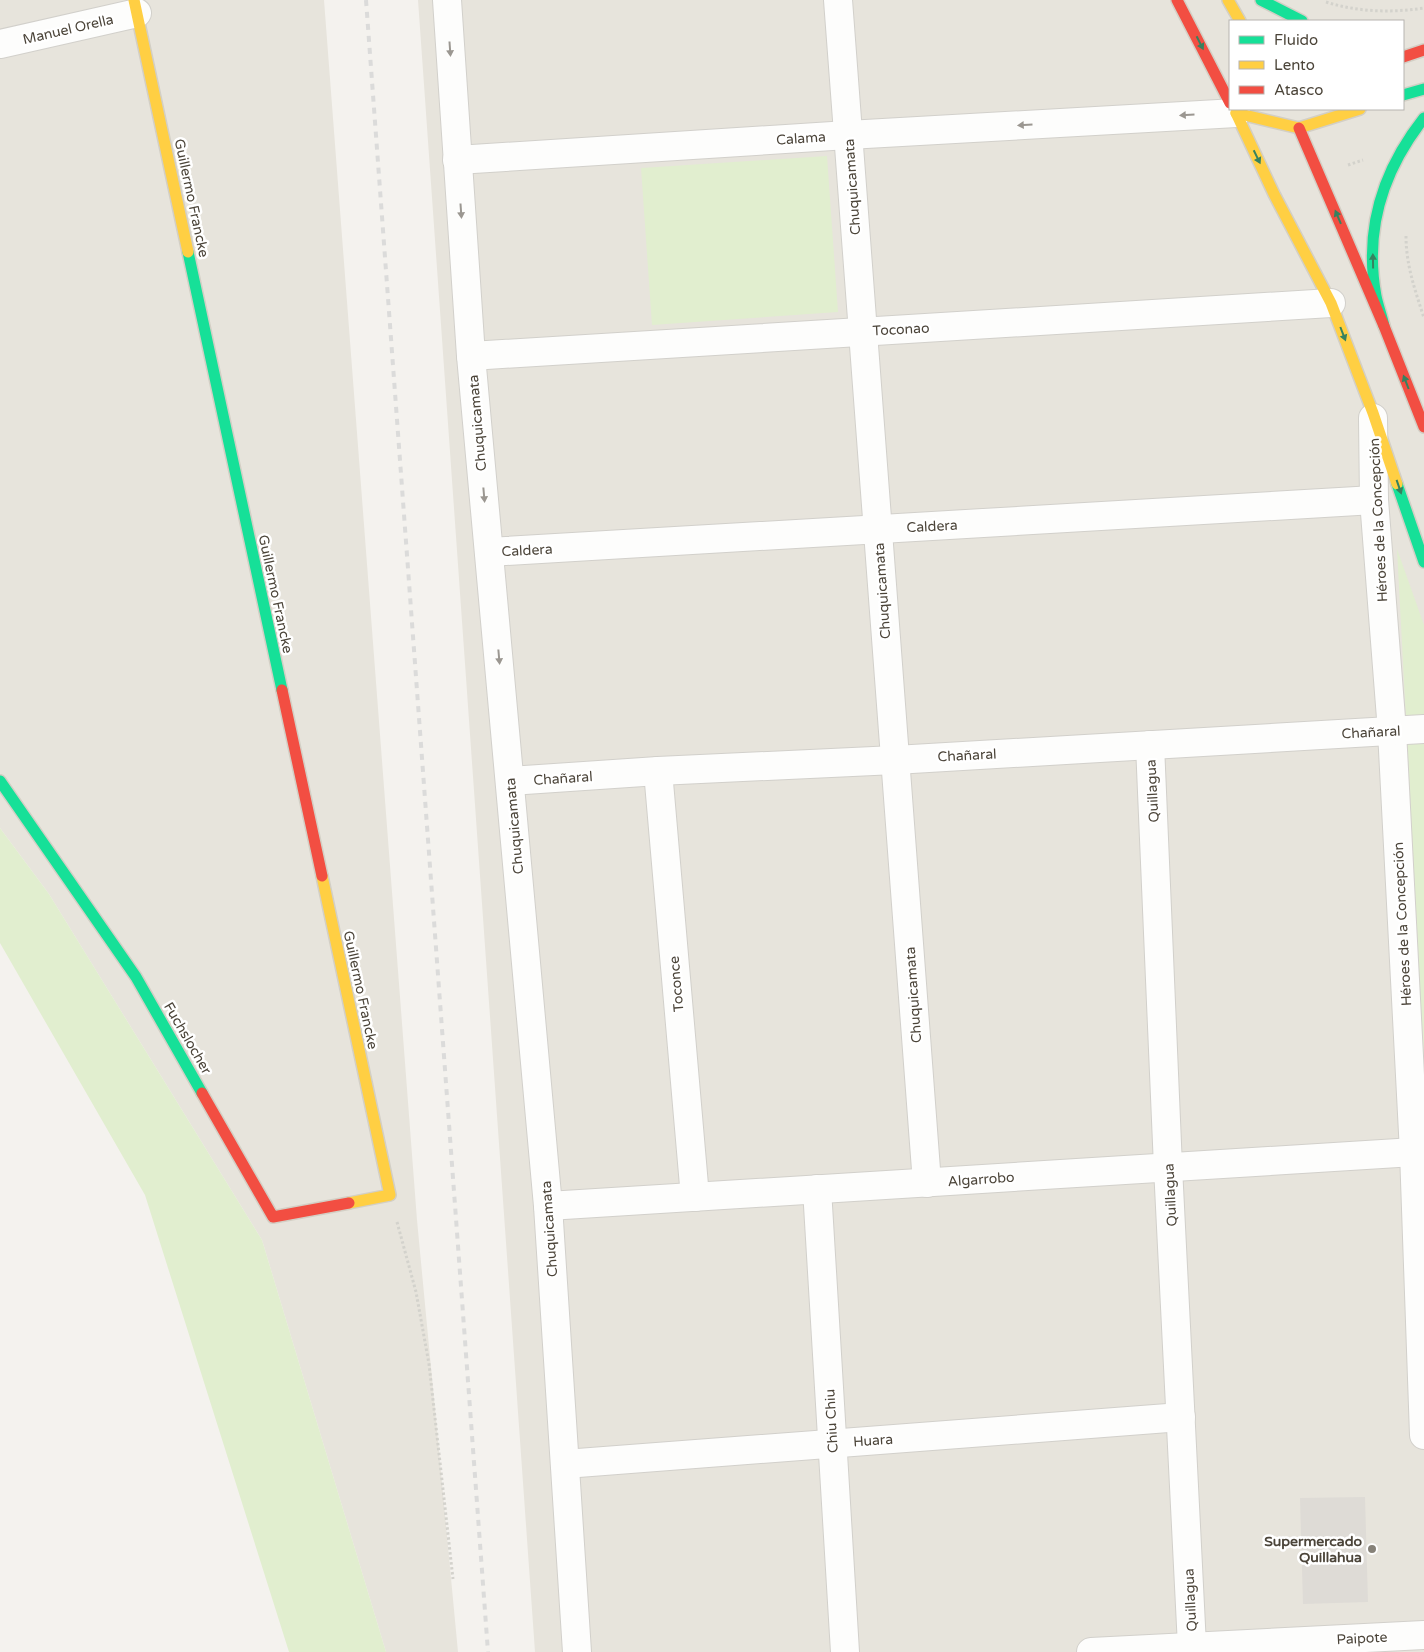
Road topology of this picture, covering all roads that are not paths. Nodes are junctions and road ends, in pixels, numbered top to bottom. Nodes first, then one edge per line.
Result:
1 (446, 0) edge
2 (838, 0) edge
3 (1177, 0) edge
4 (1228, 0) edge
5 (1261, 0) edge
6 (135, 7) edge
7 (1239, 20) edge
8 (1300, 20) edge
9 (1424, 41) edge
10 (1410, 42) dead end
11 (0, 44) edge
12 (1424, 50) edge
13 (1404, 57) edge
14 (1424, 89) edge
15 (1229, 94) edge
16 (1404, 96) edge
17 (1229, 109) edge
18 (1238, 110) edge
19 (1243, 110) edge
20 (1357, 110) edge
21 (1292, 115) dead end
22 (1424, 118) edge
23 (1300, 128) junction
24 (848, 135) junction
25 (457, 160) junction
26 (1331, 303) junction
27 (1384, 326) junction
28 (863, 331) junction
29 (471, 356) junction
30 (1373, 413) junction
31 (1424, 427) edge
32 (1374, 500) junction
33 (878, 530) junction
34 (489, 552) junction
35 (1424, 562) edge
36 (1424, 729) edge
37 (1392, 731) junction
38 (1150, 745) junction
39 (895, 760) junction
40 (658, 771) junction
41 (0, 781) edge
42 (510, 781) junction
43 (1414, 1152) junction
44 (1168, 1167) junction
45 (927, 1183) junction
46 (817, 1190) junction
47 (390, 1195) joint
48 (695, 1198) junction
49 (548, 1206) junction
50 (1181, 1417) junction
51 (1424, 1435) edge
52 (832, 1444) junction
53 (565, 1464) junction
54 (1424, 1635) edge
55 (1192, 1646) junction
56 (577, 1652) edge
57 (845, 1652) edge
58 (1091, 1652) edge

1 -> 25 street, Chuquicamata
2 - 24 street, Chuquicamata
3 -> 15 street, Héroes de la Concepción
4 - 7 street
5 - 8 street
6 - 11 street, Manuel Orella
6 - 47 street, Guillermo Francke
9 - 10 street
12 - 13 street
14 - 16 street
17 -> 24 street, Calama
18 -> 26 street, Héroes de la Concepción
19 - 23 street
20 - 23 street
21 - 23 street
27 -> 22 street
27 -> 23 street
24 - 25 street, Calama
24 - 28 street, Chuquicamata
25 -> 29 street, Chuquicamata
26 - 28 street, Toconao
26 -> 30 street, Héroes de la Concepción
31 -> 27 street
28 - 29 street, Toconao
28 - 33 street, Chuquicamata
29 -> 34 street, Chuquicamata
30 - 32 street, Héroes de la Concepción
30 -> 35 street, Héroes de la Concepción
32 - 33 street, Caldera
32 - 37 street, Héroes de la Concepción
33 - 34 street, Caldera
33 - 39 street, Chuquicamata
34 -> 42 street, Chuquicamata
36 - 37 street, Chañaral
37 - 38 street, Chañaral
37 - 43 street, Héroes de la Concepción
38 - 39 street, Chañaral
38 - 44 street, Quillagua
39 - 40 street, Chañaral
39 - 45 street, Chuquicamata
40 - 42 street, Chañaral
40 - 48 street, Toconce
41 - 47 street, Fuchslocher
42 - 49 street, Chuquicamata
43 - 44 street, Algarrobo
43 - 51 street, Héroes de la Concepción
44 - 45 street, Algarrobo
44 - 50 street, Quillagua
45 - 46 street, Algarrobo
46 - 48 street, Algarrobo
46 - 52 street, Chiu Chiu
48 - 49 street, Algarrobo
49 - 53 street, Chuquicamata
50 - 52 street, Huara
50 - 55 street, Quillagua
52 - 53 street, Huara
52 - 57 street, Chiu Chiu
53 - 56 street, Chuquicamata
54 - 55 street, Paipote
55 - 58 street, Paipote

